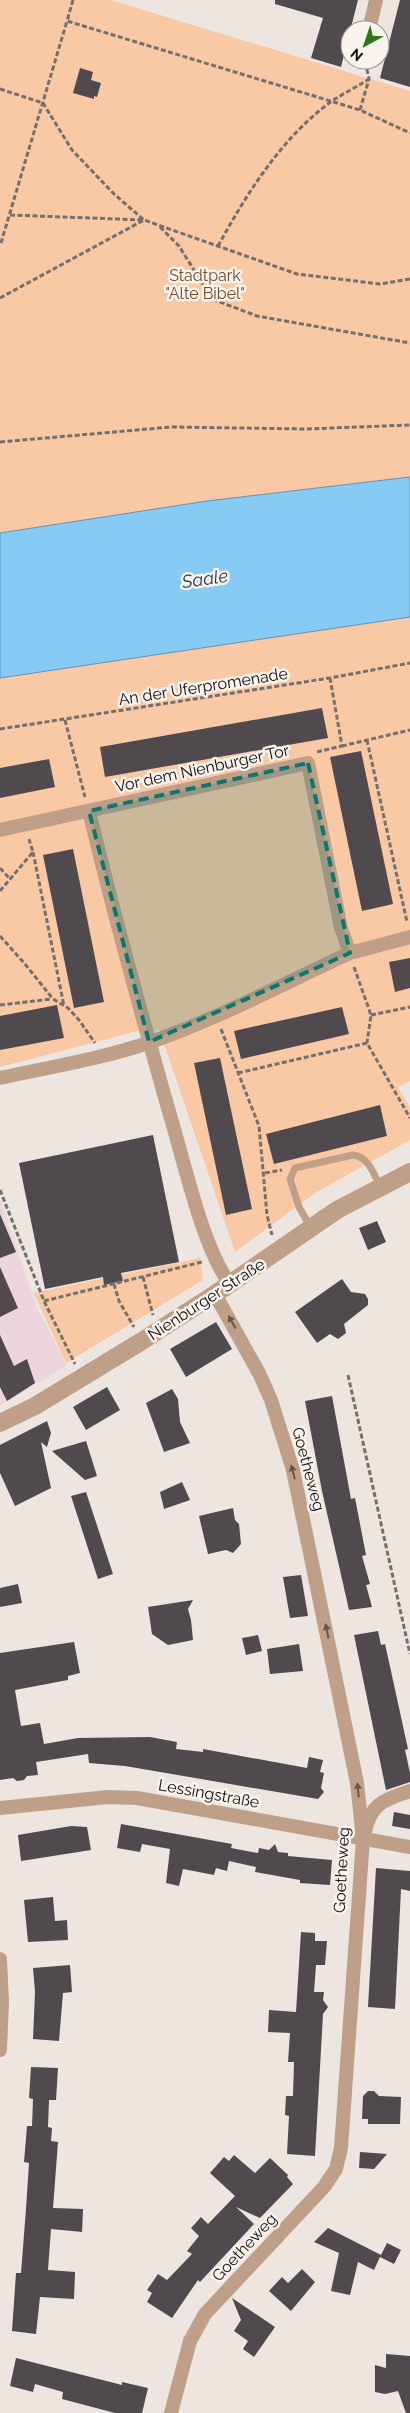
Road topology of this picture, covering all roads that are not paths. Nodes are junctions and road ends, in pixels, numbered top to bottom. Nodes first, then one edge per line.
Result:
1 (376, 0) edge
2 (371, 20) edge
3 (89, 811) junction
4 (0, 830) edge
5 (409, 931) edge
6 (350, 954) junction
7 (149, 1042) junction
8 (0, 1078) edge
9 (410, 1172) edge
10 (380, 1186) junction
11 (311, 1228) junction
12 (230, 1284) junction
13 (215, 1294) junction
14 (0, 1423) edge
15 (410, 1791) edge
16 (0, 1808) edge
17 (363, 1839) junction
18 (410, 1846) edge
19 (0, 1959) edge
20 (0, 2050) edge
21 (171, 2413) edge

1 - 2 street
3 - 4 street, Vor dem Nienburger Tor
3 - 6 street, Vor dem Nienburger Tor
3 - 7 street
5 - 6 street
6 - 7 street
7 - 8 street
7 - 12 street
9 - 10 street, Nienburger Straße
10 - 11 street, Nienburger Straße
10 - 11 lane
11 - 12 street, Nienburger Straße
12 - 13 street, Nienburger Straße
13 - 14 street, Nienburger Straße
17 -> 13 street, Goetheweg
15 - 17 street
16 - 17 street, Lessingstraße
17 - 18 street, Lessingstraße
17 - 21 street, Goetheweg
19 - 20 street

